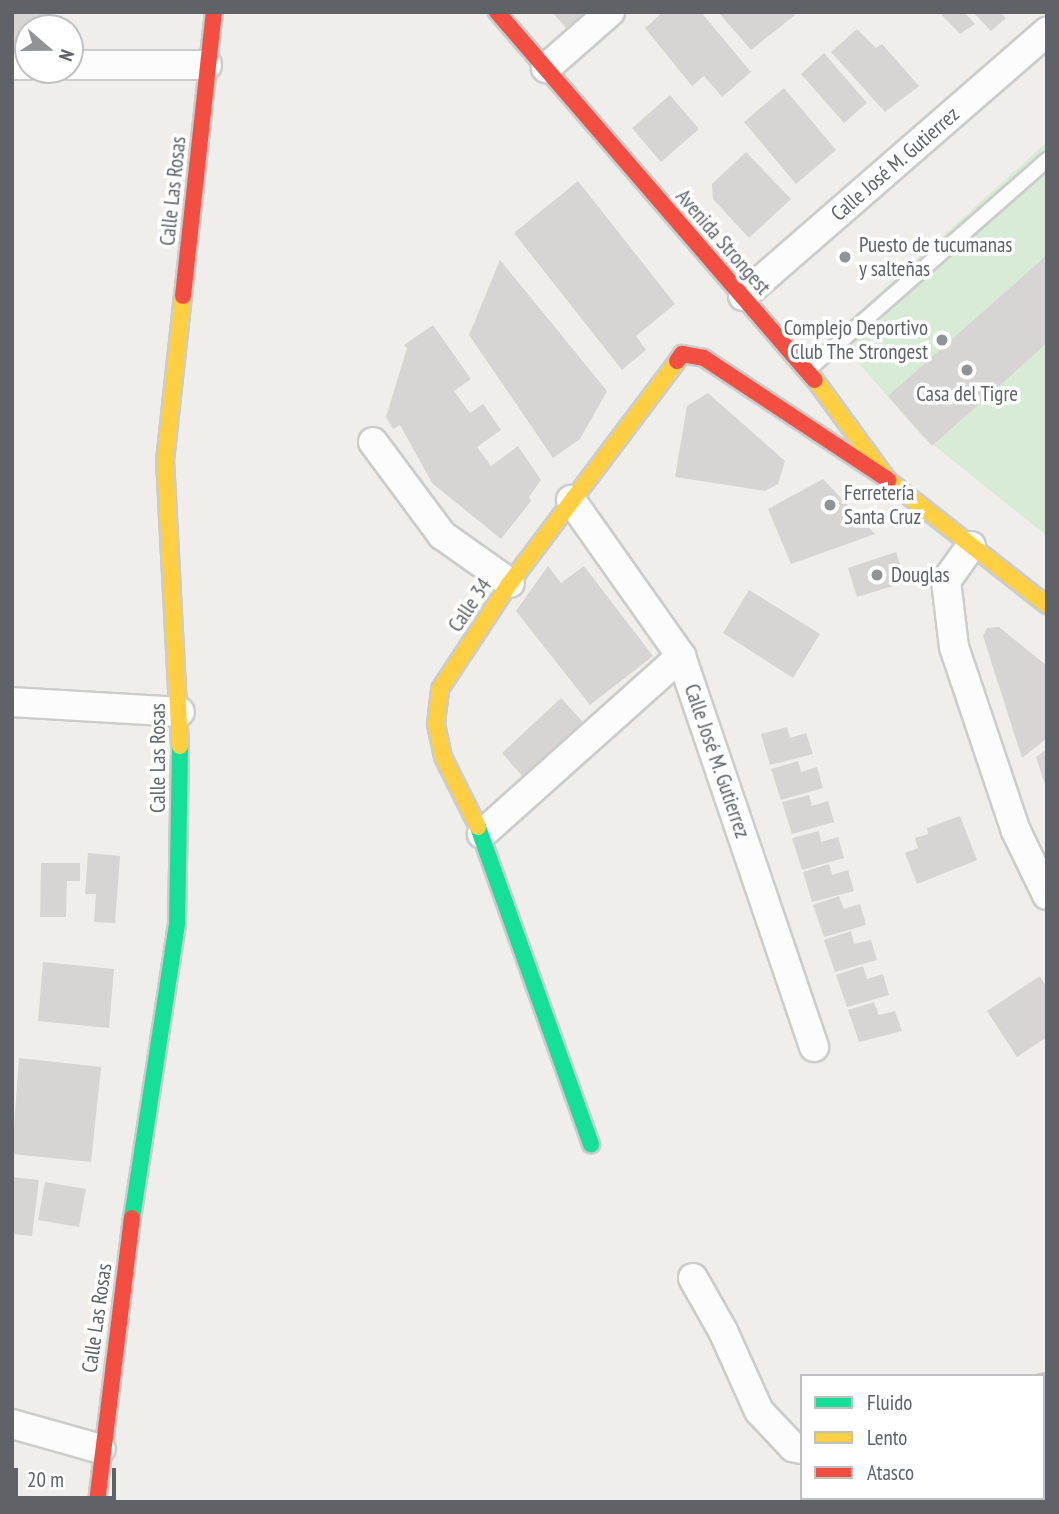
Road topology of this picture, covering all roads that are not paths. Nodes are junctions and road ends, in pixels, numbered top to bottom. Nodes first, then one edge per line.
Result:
1 (214, 12) edge
2 (497, 12) edge
3 (610, 12) edge
4 (1047, 32) edge
5 (84, 65) edge
6 (208, 65) junction
7 (546, 68) junction
8 (1047, 160) edge
9 (743, 296) junction
10 (808, 370) junction
11 (373, 442) dead end
12 (888, 480) junction
13 (572, 500) junction
14 (971, 546) junction
15 (510, 583) junction
16 (1047, 605) edge
17 (681, 656) junction
18 (12, 702) edge
19 (180, 712) junction
20 (482, 834) junction
21 (1047, 895) edge
22 (814, 1047) dead end
23 (591, 1144) dead end
24 (693, 1278) dead end
25 (12, 1424) edge
26 (101, 1449) junction
27 (800, 1449) edge
28 (97, 1502) edge

1 - 6 street, Calle Las Rosas
2 - 7 street, Avenida Strongest
3 - 7 street
4 - 9 street, Calle José M. Gutierrez
5 - 6 street
6 - 19 street, Calle Las Rosas
7 - 9 street, Avenida Strongest
8 - 10 lane
9 - 10 street, Avenida Strongest
10 - 12 street, Avenida Strongest
11 - 15 street
12 - 13 street, Calle 34
12 - 14 street, Avenida Strongest
13 - 15 street, Calle 34
13 - 17 street, Calle José M. Gutierrez
14 - 16 street, Avenida Strongest
14 - 21 street
15 - 20 street, Calle 34
17 - 20 street
17 - 22 street, Calle José M. Gutierrez
18 - 19 street
19 - 26 street, Calle Las Rosas
20 - 23 street, Calle 34
24 - 27 street
25 - 26 street
26 - 28 street, Calle Las Rosas

